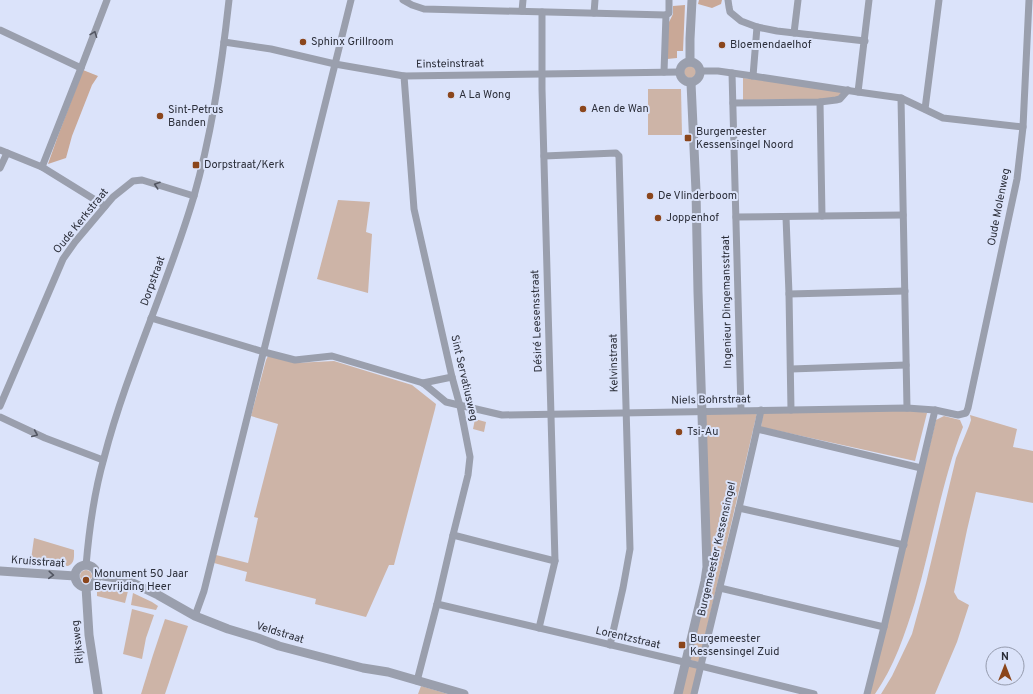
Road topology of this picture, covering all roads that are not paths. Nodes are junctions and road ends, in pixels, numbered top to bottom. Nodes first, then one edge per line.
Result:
1 (107, 0) edge
2 (229, 0) edge
3 (351, 0) edge
4 (403, 0) edge
5 (523, 0) edge
6 (595, 0) edge
7 (669, 0) edge
8 (692, 0) edge
9 (798, 0) edge
10 (869, 0) edge
11 (939, 0) edge
12 (1029, 0) edge
13 (728, 4) edge
14 (522, 11) junction
15 (542, 12) junction
16 (594, 13) junction
17 (666, 15) junction
18 (758, 28) junction
19 (0, 30) edge
20 (794, 33) junction
21 (865, 41) junction
22 (224, 42) junction
23 (690, 62) junction
24 (335, 64) junction
25 (81, 68) junction
26 (700, 71) junction
27 (664, 72) junction
28 (680, 72) junction
29 (732, 73) junction
30 (542, 74) junction
31 (404, 76) junction
32 (753, 76) junction
33 (691, 83) junction
34 (848, 90) junction
35 (858, 92) junction
36 (901, 98) junction
37 (820, 102) junction
38 (733, 103) junction
39 (925, 109) junction
40 (1024, 127) junction
41 (4, 151) edge
42 (544, 156) junction
43 (42, 167) junction
44 (0, 168) edge
45 (194, 196) junction
46 (105, 206) junction
47 (903, 215) junction
48 (822, 216) junction
49 (736, 217) junction
50 (786, 217) junction
51 (905, 291) junction
52 (789, 294) junction
53 (151, 318) junction
54 (264, 352) junction
55 (906, 365) junction
56 (791, 369) junction
57 (452, 377) junction
58 (423, 383) junction
59 (0, 406) edge
60 (460, 406) junction
61 (907, 408) junction
62 (741, 410) junction
63 (761, 410) junction
64 (791, 410) junction
65 (935, 410) junction
66 (702, 411) junction
67 (626, 412) junction
68 (550, 414) junction
69 (964, 414) joint
70 (0, 417) edge
71 (757, 429) junction
72 (103, 460) junction
73 (921, 468) junction
74 (739, 508) junction
75 (452, 536) junction
76 (904, 545) junction
77 (555, 561) junction
78 (86, 566) junction
79 (0, 571) edge
80 (97, 575) junction
81 (75, 576) junction
82 (86, 587) junction
83 (720, 588) junction
84 (437, 604) junction
85 (195, 616) junction
86 (884, 627) junction
87 (539, 628) junction
88 (610, 645) junction
89 (686, 663) junction
90 (701, 666) junction
91 (417, 681) junction
92 (98, 694) edge
93 (464, 694) edge
94 (678, 694) edge
95 (694, 694) edge
96 (814, 694) edge
97 (867, 694) edge

25 -> 1 street
2 - 22 street, Dorpstraat
3 - 24 street
4 - 14 street
5 - 14 street
6 - 16 street
7 - 17 street
8 - 23 street
9 - 20 street
10 - 21 street
11 - 39 street
12 - 40 street, Oude Molenweg
13 - 18 street
14 - 15 street
15 - 16 street
15 - 30 street, Désiré Leesensstraat
16 - 17 street
17 - 27 street
18 - 20 street
18 - 32 street
19 - 25 street
20 - 21 street
21 - 35 street
22 - 24 street, Einsteinstraat
22 - 45 street, Dorpstraat
23 - 26 street
23 - 28 street
24 - 31 street, Einsteinstraat
24 - 54 street
25 - 43 street
26 - 29 street
26 - 33 street
27 - 28 street, Einsteinstraat
27 - 30 street, Einsteinstraat
28 - 33 street
29 - 32 street
29 - 38 street, Ingenieur Dingemansstraat
30 - 31 street, Einsteinstraat
30 - 42 street, Désiré Leesensstraat
31 - 57 street, Sint Servatiusweg
32 - 34 street
33 - 66 street, Burgemeester Kessensingel
34 - 35 street
34 - 37 street
35 - 36 street
36 - 39 street
36 - 47 street
37 - 38 street
37 - 48 street
38 - 49 street, Ingenieur Dingemansstraat
39 - 40 street
40 - 69 street, Oude Molenweg
41 - 43 street
41 - 44 street
42 - 67 street, Kelvinstraat
42 - 68 street, Désiré Leesensstraat
43 - 46 street
45 -> 46 street, Oude Kerkstraat
45 - 53 street, Dorpstraat
46 - 59 street, Oude Kerkstraat
47 - 48 street
47 - 51 street
48 - 50 street
49 - 50 street
49 - 62 street, Ingenieur Dingemansstraat
50 - 52 street
51 - 52 street
51 - 55 street
52 - 56 street
53 - 54 street
53 - 72 street, Dorpstraat
54 - 58 street
54 - 85 street
55 - 56 street
55 - 61 street
56 - 64 street
57 - 58 street
57 - 60 street, Sint Servatiusweg
58 - 60 street, Niels Bohrstraat
60 - 68 street, Niels Bohrstraat
60 - 75 street, Sint Servatiusweg
61 - 64 street, Niels Bohrstraat
61 - 65 street, Niels Bohrstraat
62 - 63 street, Niels Bohrstraat
62 - 66 street, Niels Bohrstraat
63 - 64 street, Niels Bohrstraat
63 - 71 street, Burgemeester Kessensingel
65 - 69 street, Niels Bohrstraat
65 - 73 street
66 - 67 street, Niels Bohrstraat
66 - 89 street, Burgemeester Kessensingel
67 - 68 street, Niels Bohrstraat
67 - 88 street, Kelvinstraat
68 - 77 street, Désiré Leesensstraat
70 -> 72 street
71 - 73 street
71 - 74 street, Burgemeester Kessensingel
72 - 78 street, Dorpstraat
73 - 76 street
74 - 76 street
74 - 83 street, Burgemeester Kessensingel
75 - 77 street
75 - 84 street, Sint Servatiusweg
76 - 86 street
77 - 87 street, Désiré Leesensstraat
78 - 80 street
78 - 81 street
79 -> 81 street, Kruisstraat
80 - 82 street
80 - 85 street, Veldstraat
81 - 82 street
82 - 92 street, Rijksweg
83 - 86 street
83 - 90 street, Burgemeester Kessensingel
84 - 87 street, Lorentzstraat
84 - 91 street, Sint Servatiusweg
85 - 91 street, Veldstraat
86 - 97 street
87 - 88 street, Lorentzstraat
88 - 89 street, Lorentzstraat
89 - 90 street, Lorentzstraat
89 - 94 street, Burgemeester Kessensingel
90 - 95 street, Burgemeester Kessensingel
90 - 96 street, Lorentzstraat
91 - 93 street, Veldstraat

